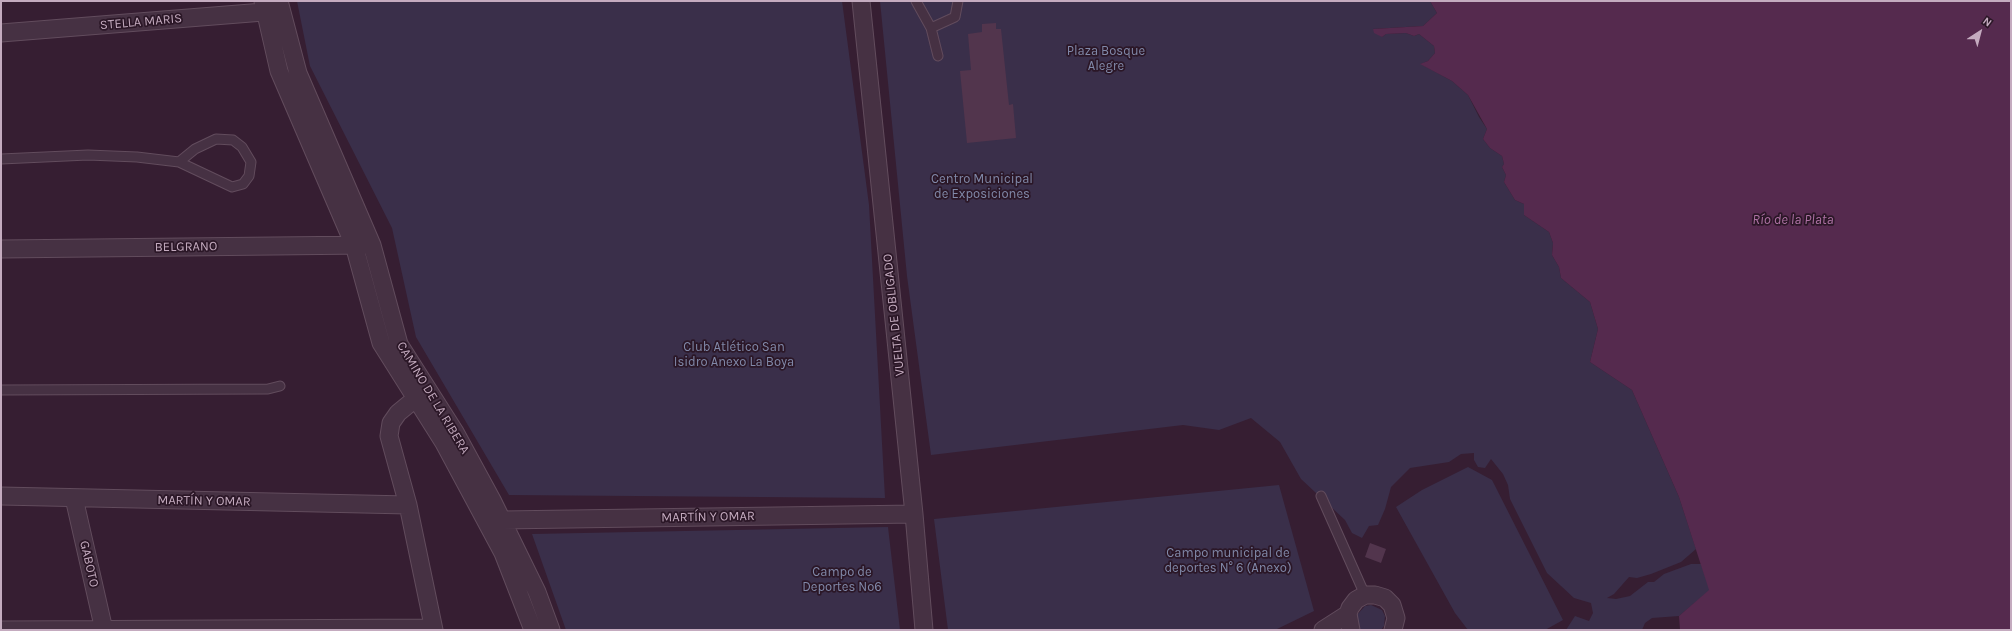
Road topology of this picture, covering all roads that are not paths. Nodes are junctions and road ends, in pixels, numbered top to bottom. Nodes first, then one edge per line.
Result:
1 (861, 1) edge
2 (916, 1) edge
3 (958, 1) edge
4 (272, 6) edge
5 (931, 28) junction
6 (1, 34) edge
7 (938, 56) dead end
8 (1, 159) edge
9 (179, 162) junction
10 (354, 245) junction
11 (372, 245) junction
12 (1, 250) edge
13 (280, 386) dead end
14 (1, 390) edge
15 (415, 398) junction
16 (1, 496) edge
17 (1321, 496) dead end
18 (74, 498) junction
19 (408, 505) junction
20 (914, 514) junction
21 (502, 520) junction
22 (1365, 595) junction
23 (1350, 622) edge
24 (104, 629) edge
25 (433, 629) edge
26 (1, 630) edge
27 (533, 630) edge
28 (551, 630) edge
29 (924, 630) edge
30 (1323, 630) edge
31 (1393, 630) edge

1 - 20 street, VUELTA DE OBLIGADO
2 - 5 lane
3 - 5 lane
4 - 6 street, STELLA MARIS
4 - 10 street, CAMINO DE LA RIBERA
4 - 11 street, CAMINO DE LA RIBERA
5 - 7 lane
8 - 9 lane
9 - 9 lane
10 - 11 street, BELGRANO
10 - 12 street, BELGRANO
10 - 15 street, CAMINO DE LA RIBERA
11 - 21 street, CAMINO DE LA RIBERA
13 - 14 lane
15 - 19 street, CAMINO DE LA RIBERA
15 - 27 street, CAMINO DE LA RIBERA
16 - 18 street, MARTÍN Y OMAR
17 - 22 lane
18 - 19 street, MARTÍN Y OMAR
18 - 24 street, GABOTO
19 - 25 street, CAMINO DE LA RIBERA
20 - 21 street, MARTÍN Y OMAR
20 - 29 street, VUELTA DE OBLIGADO
21 - 28 street, CAMINO DE LA RIBERA
22 - 23 street
22 - 31 street
23 - 30 street
24 - 25 street
24 - 26 street

